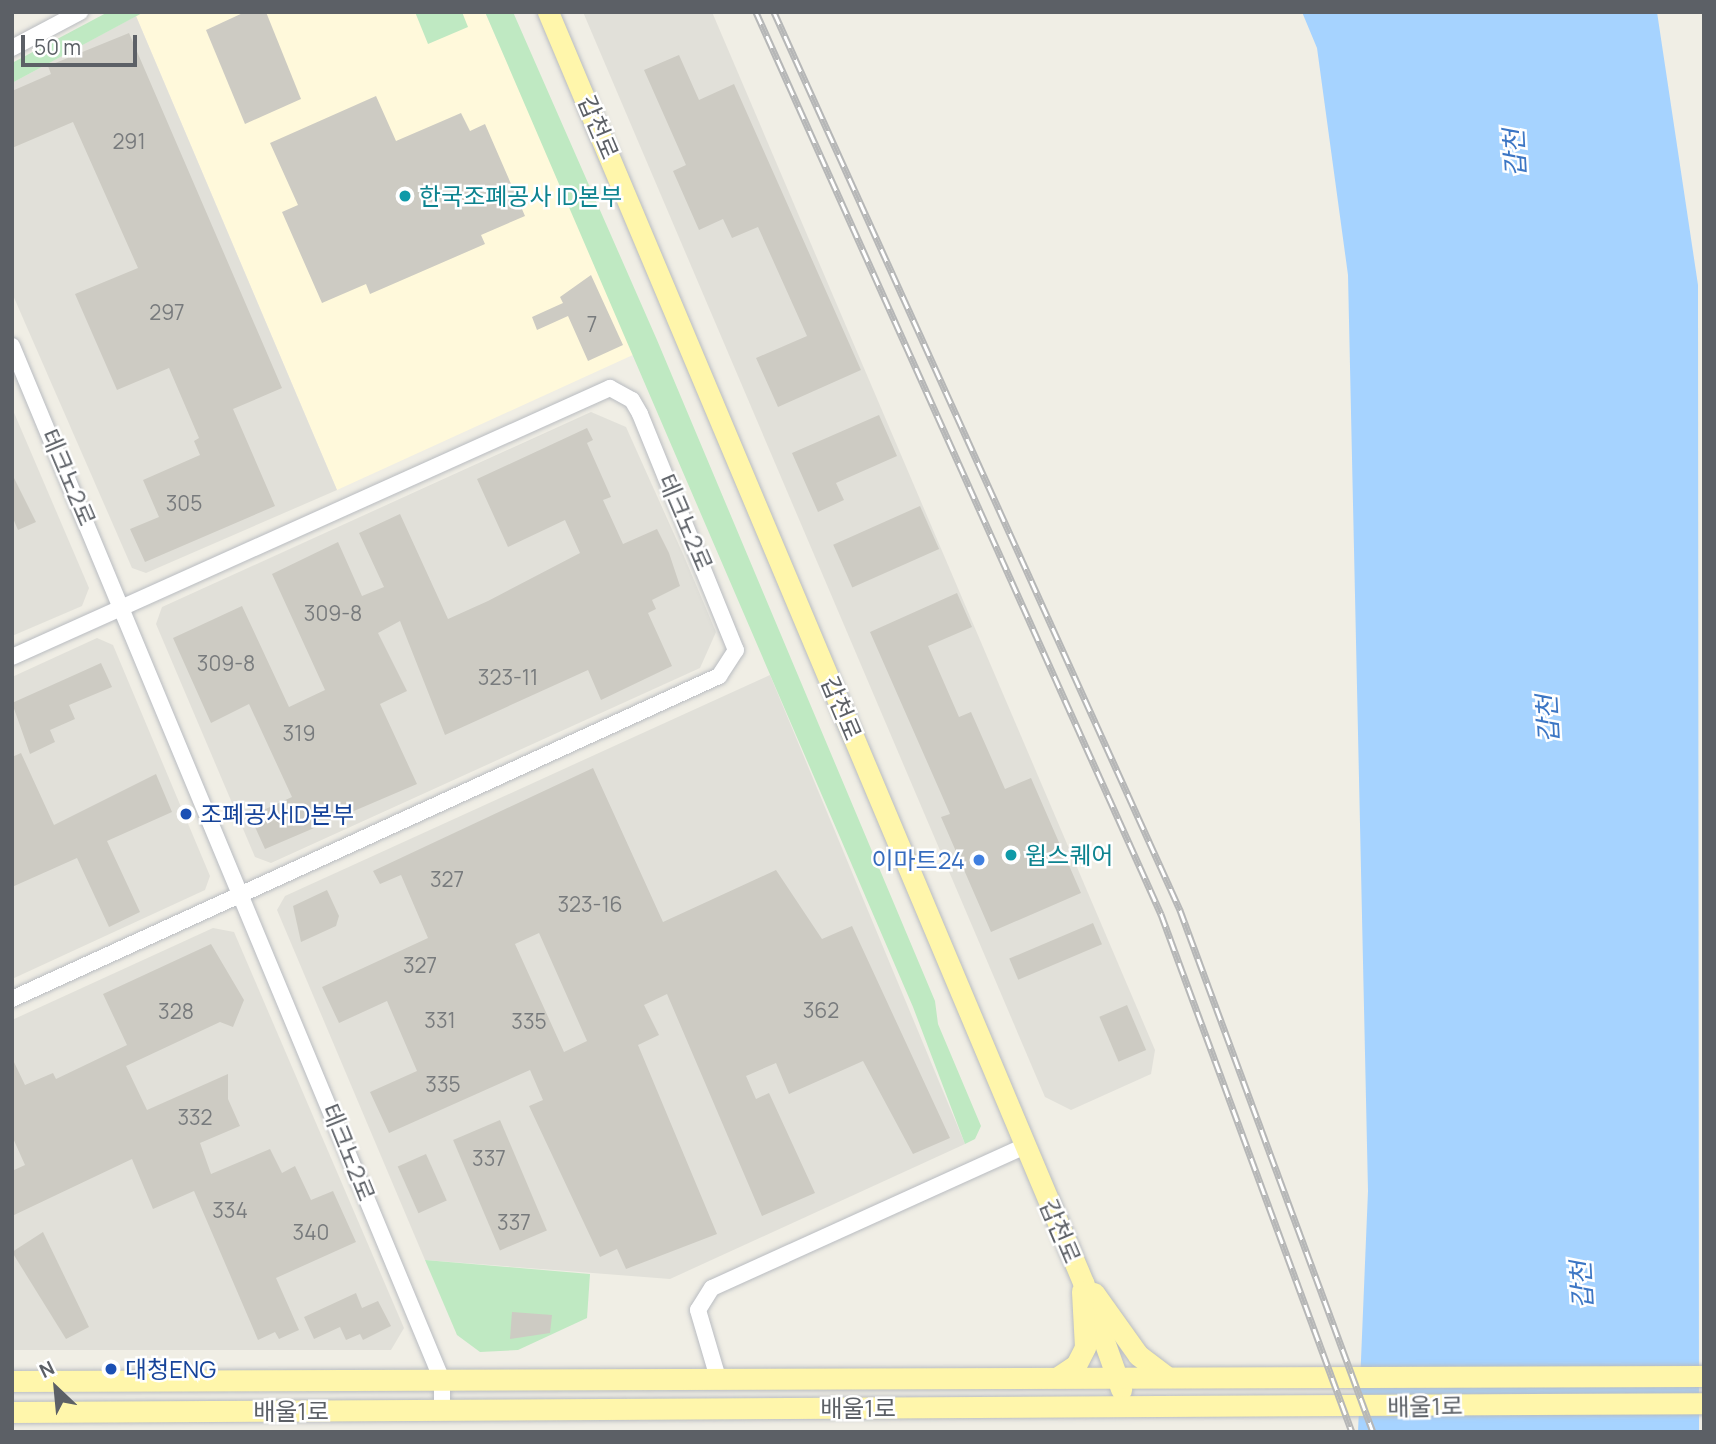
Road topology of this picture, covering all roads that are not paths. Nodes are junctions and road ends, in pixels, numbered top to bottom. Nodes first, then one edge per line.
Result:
1 (80, 12) edge
2 (548, 12) edge
3 (12, 48) edge
4 (12, 346) edge
5 (125, 608) junction
6 (12, 657) edge
7 (244, 895) junction
8 (12, 999) edge
9 (1026, 1146) junction
10 (1083, 1282) junction
11 (1704, 1376) edge
12 (1058, 1377) junction
13 (1121, 1377) junction
14 (1167, 1377) junction
15 (718, 1378) junction
16 (442, 1380) junction
17 (12, 1381) edge
18 (1704, 1403) edge
19 (1123, 1408) junction
20 (442, 1411) junction
21 (12, 1412) edge

1 - 3 street
2 - 9 main road, 갑천로
4 - 5 street, 테크노2로
5 - 6 street, 테크노2로
5 - 7 street, 테크노2로
5 - 7 street, 테크노2로
7 - 8 street, 테크노2로
7 - 16 street, 테크노2로
9 - 10 main road, 갑천로
9 - 15 street
10 - 12 main road
10 - 13 main road, 갑천로
10 - 14 main road
11 - 14 main road, 배울1로
12 - 13 main road, 배울1로
12 - 15 main road, 배울1로
13 - 14 main road, 배울1로
13 - 19 main road, 갑천로
15 - 16 main road, 배울1로
16 - 17 main road, 배울1로
16 - 20 street, 테크노2로
18 - 19 main road, 배울1로
19 - 20 main road, 배울1로
20 - 21 main road, 배울1로

